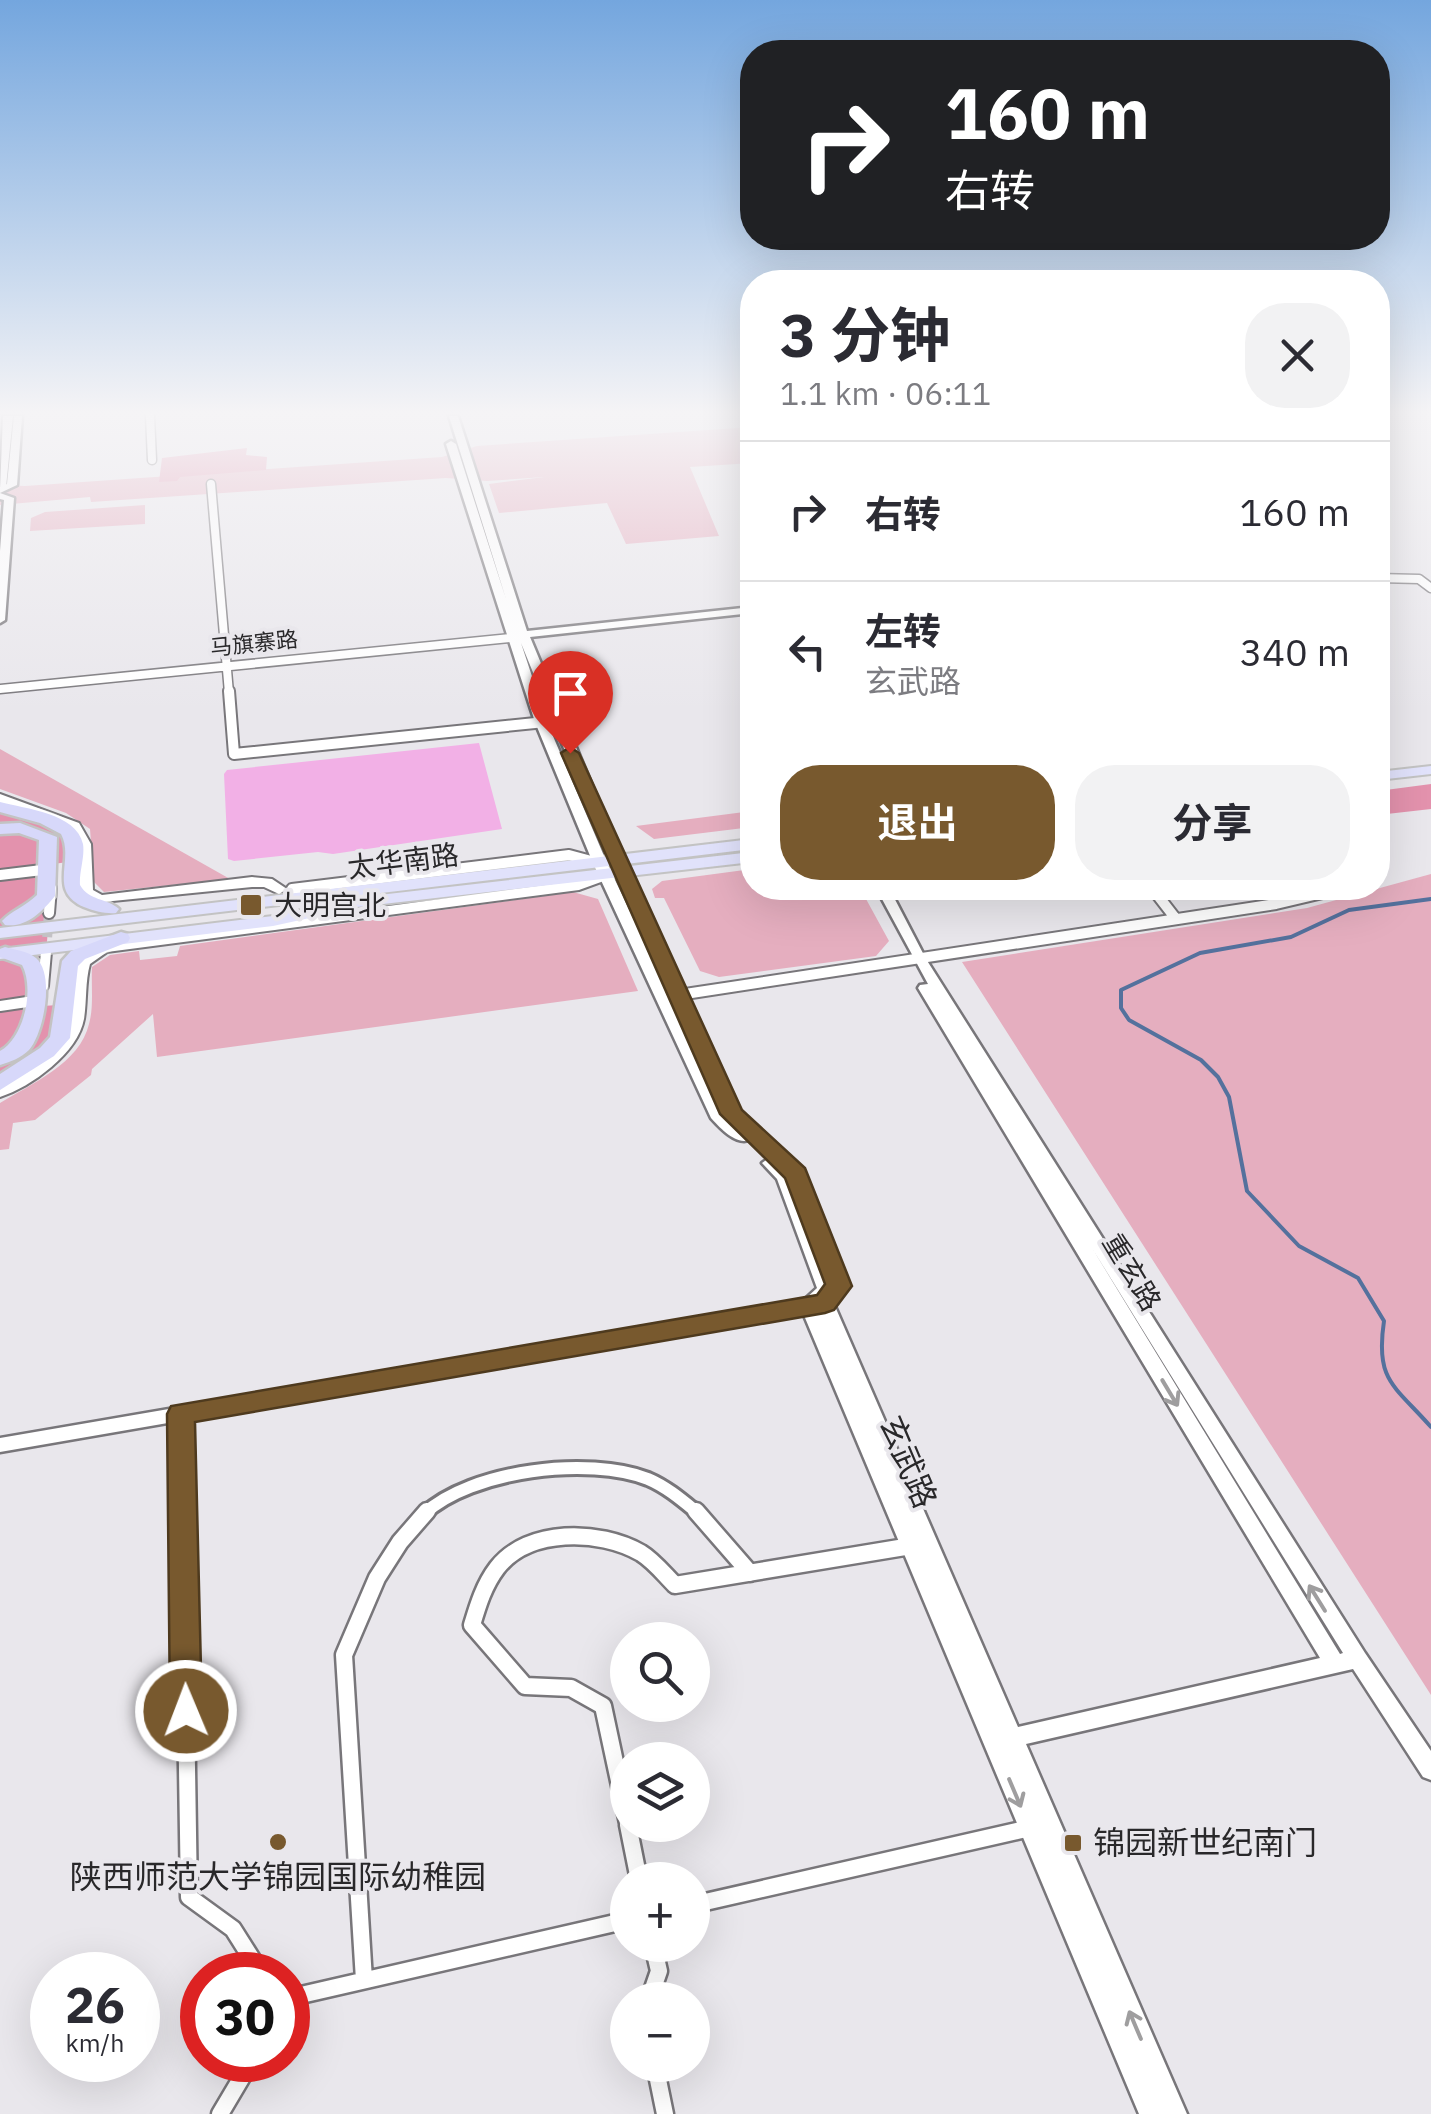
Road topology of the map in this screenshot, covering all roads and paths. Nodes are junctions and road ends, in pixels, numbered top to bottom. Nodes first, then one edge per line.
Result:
1 (8, 515) edge
2 (214, 515) edge
3 (478, 515) edge
4 (483, 515) edge
5 (1390, 578) edge
6 (1431, 588) edge
7 (740, 613) edge
8 (0, 620) edge
9 (520, 635) junction
10 (227, 666) junction
11 (0, 690) edge
12 (556, 721) junction
13 (541, 722) junction
14 (1431, 758) edge
15 (1390, 763) edge
16 (1431, 770) edge
17 (1390, 775) edge
18 (0, 798) edge
19 (0, 806) edge
20 (0, 829) edge
21 (740, 846) edge
22 (740, 858) edge
23 (612, 868) junction
24 (0, 875) edge
25 (286, 889) junction
26 (356, 898) junction
27 (879, 900) edge
28 (887, 900) edge
29 (1161, 900) edge
30 (1293, 900) edge
31 (110, 909) junction
32 (49, 914) tunnel mouth
33 (1176, 919) junction
34 (3, 938) edge
35 (121, 938) junction
36 (46, 952) tunnel mouth
37 (914, 960) junction
38 (670, 996) junction
39 (70, 997) junction
40 (27, 1002) dead end
41 (0, 1006) edge
42 (0, 1059) edge
43 (0, 1083) edge
44 (0, 1091) edge
45 (817, 1305) junction
46 (181, 1414) junction
47 (0, 1445) edge
48 (911, 1546) junction
49 (750, 1574) junction
50 (1358, 1659) junction
51 (1335, 1664) junction
52 (1003, 1740) junction
53 (611, 1742) edge
54 (1431, 1770) edge
55 (1030, 1828) junction
56 (710, 1901) edge
57 (610, 1924) edge
58 (253, 1952) edge
59 (364, 1980) junction
60 (310, 1993) edge
61 (239, 2082) edge
62 (658, 2082) edge
63 (220, 2114) edge
64 (665, 2114) edge
65 (1152, 2114) edge
66 (1174, 2114) edge

1 - 8 street
2 - 10 street
3 - 9 street
4 - 9 street
5 - 6 street
7 - 9 street, 马旗寨路
9 - 10 street, 马旗寨路
9 - 12 street
9 - 13 street
10 - 11 street, 马旗寨路
10 - 13 street
12 - 13 street
12 - 23 street
13 - 23 street
14 - 15 main road
16 - 17 main road
18 - 25 main road
19 - 31 highway
20 - 34 highway
21 - 23 main road, 太华南路
22 - 23 main road, 太华南路
23 - 25 street
23 - 26 main road, 太华南路
23 - 38 street, 玄武路
23 - 39 main road
24 - 32 street
25 - 26 main road
25 - 31 main road
26 - 34 main road, 太华南路
26 - 35 main road
27 - 37 street, 重玄路
28 - 37 street, 重玄路
29 - 33 street
30 - 33 street
31 - 34 main road
33 - 37 street
34 - 35 main road
34 - 42 highway
35 - 43 highway
36 - 39 street
37 - 38 street
50 -> 37 street, 重玄路
37 -> 51 street, 重玄路
38 - 45 street, 玄武路
39 - 44 main road
40 - 41 street
45 - 46 street
45 - 48 street, 玄武路
45 - 52 street, 玄武路
46 - 47 street
46 - 58 street
48 - 49 street
48 - 52 street, 玄武路
49 - 53 street
49 - 59 street
50 - 51 street
50 - 54 street, 重玄路
51 - 52 street
52 -> 55 street, 玄武路
66 -> 52 street, 玄武路
55 - 56 street
55 - 65 street, 玄武路
57 - 59 street
59 - 60 street
61 - 63 street
62 - 64 street

